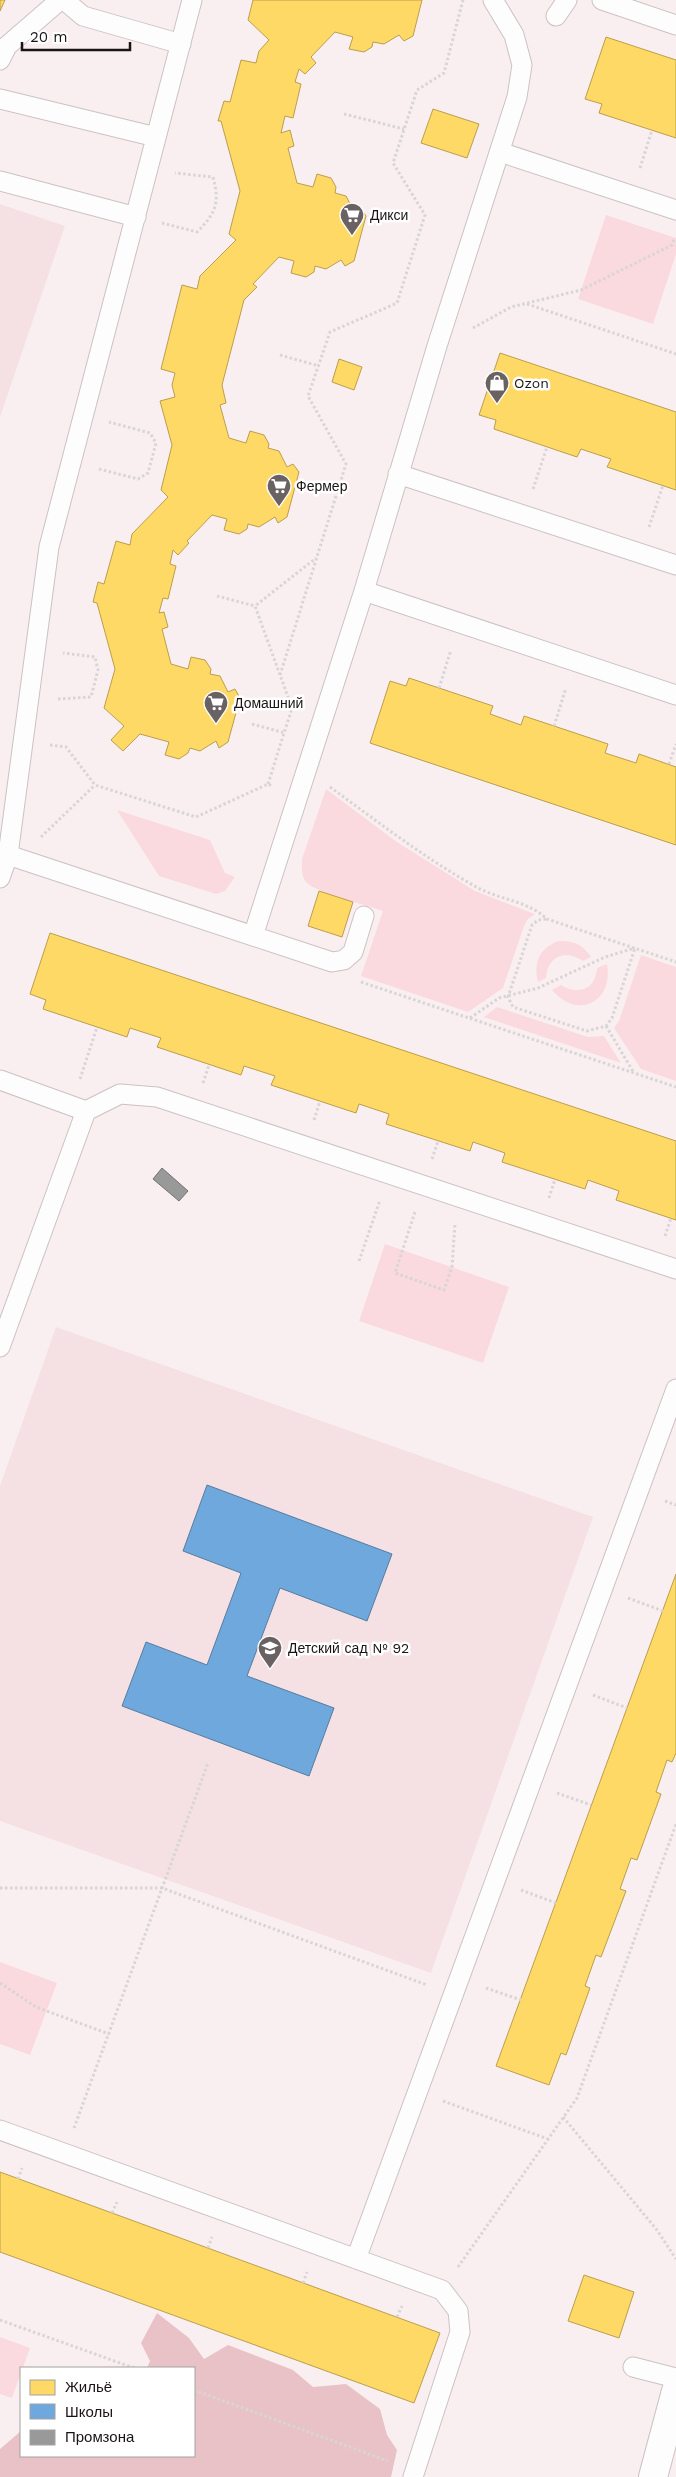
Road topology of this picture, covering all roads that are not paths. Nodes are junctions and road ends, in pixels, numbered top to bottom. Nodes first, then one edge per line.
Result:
1 (60, 0) edge
2 (64, 0) edge
3 (192, 0) edge
4 (493, 0) edge
5 (567, 0) edge
6 (602, 0) edge
7 (556, 16) dead end
8 (676, 25) edge
9 (181, 44) junction
10 (0, 60) edge
11 (0, 99) edge
12 (156, 137) junction
13 (500, 152) junction
14 (0, 181) edge
15 (676, 210) edge
16 (136, 217) junction
17 (398, 474) junction
18 (676, 565) edge
19 (364, 591) junction
20 (676, 695) edge
21 (13, 857) junction
22 (0, 878) edge
23 (364, 916) dead end
24 (253, 936) junction
25 (0, 1080) edge
26 (78, 1108) junction
27 (676, 1270) edge
28 (0, 1347) edge
29 (676, 1389) edge
30 (0, 2130) edge
31 (356, 2259) junction
32 (633, 2366) dead end
33 (676, 2378) edge
34 (676, 2390) edge
35 (414, 2474) edge
36 (653, 2477) edge

1 - 10 lane
2 - 9 lane
3 - 9 lane
4 - 13 lane
5 - 7 lane
6 - 8 lane
9 - 12 lane
11 - 12 lane
12 - 16 lane
13 - 15 lane
13 - 17 lane
14 - 16 lane
16 - 21 lane
17 - 18 lane
17 - 19 lane
19 - 20 lane
19 - 24 lane
21 - 22 lane
21 - 24 lane
23 - 24 lane
25 - 26 lane
26 - 27 lane
26 - 28 lane
29 - 31 lane
30 - 31 lane
31 - 35 lane
32 - 33 lane
34 - 36 street

